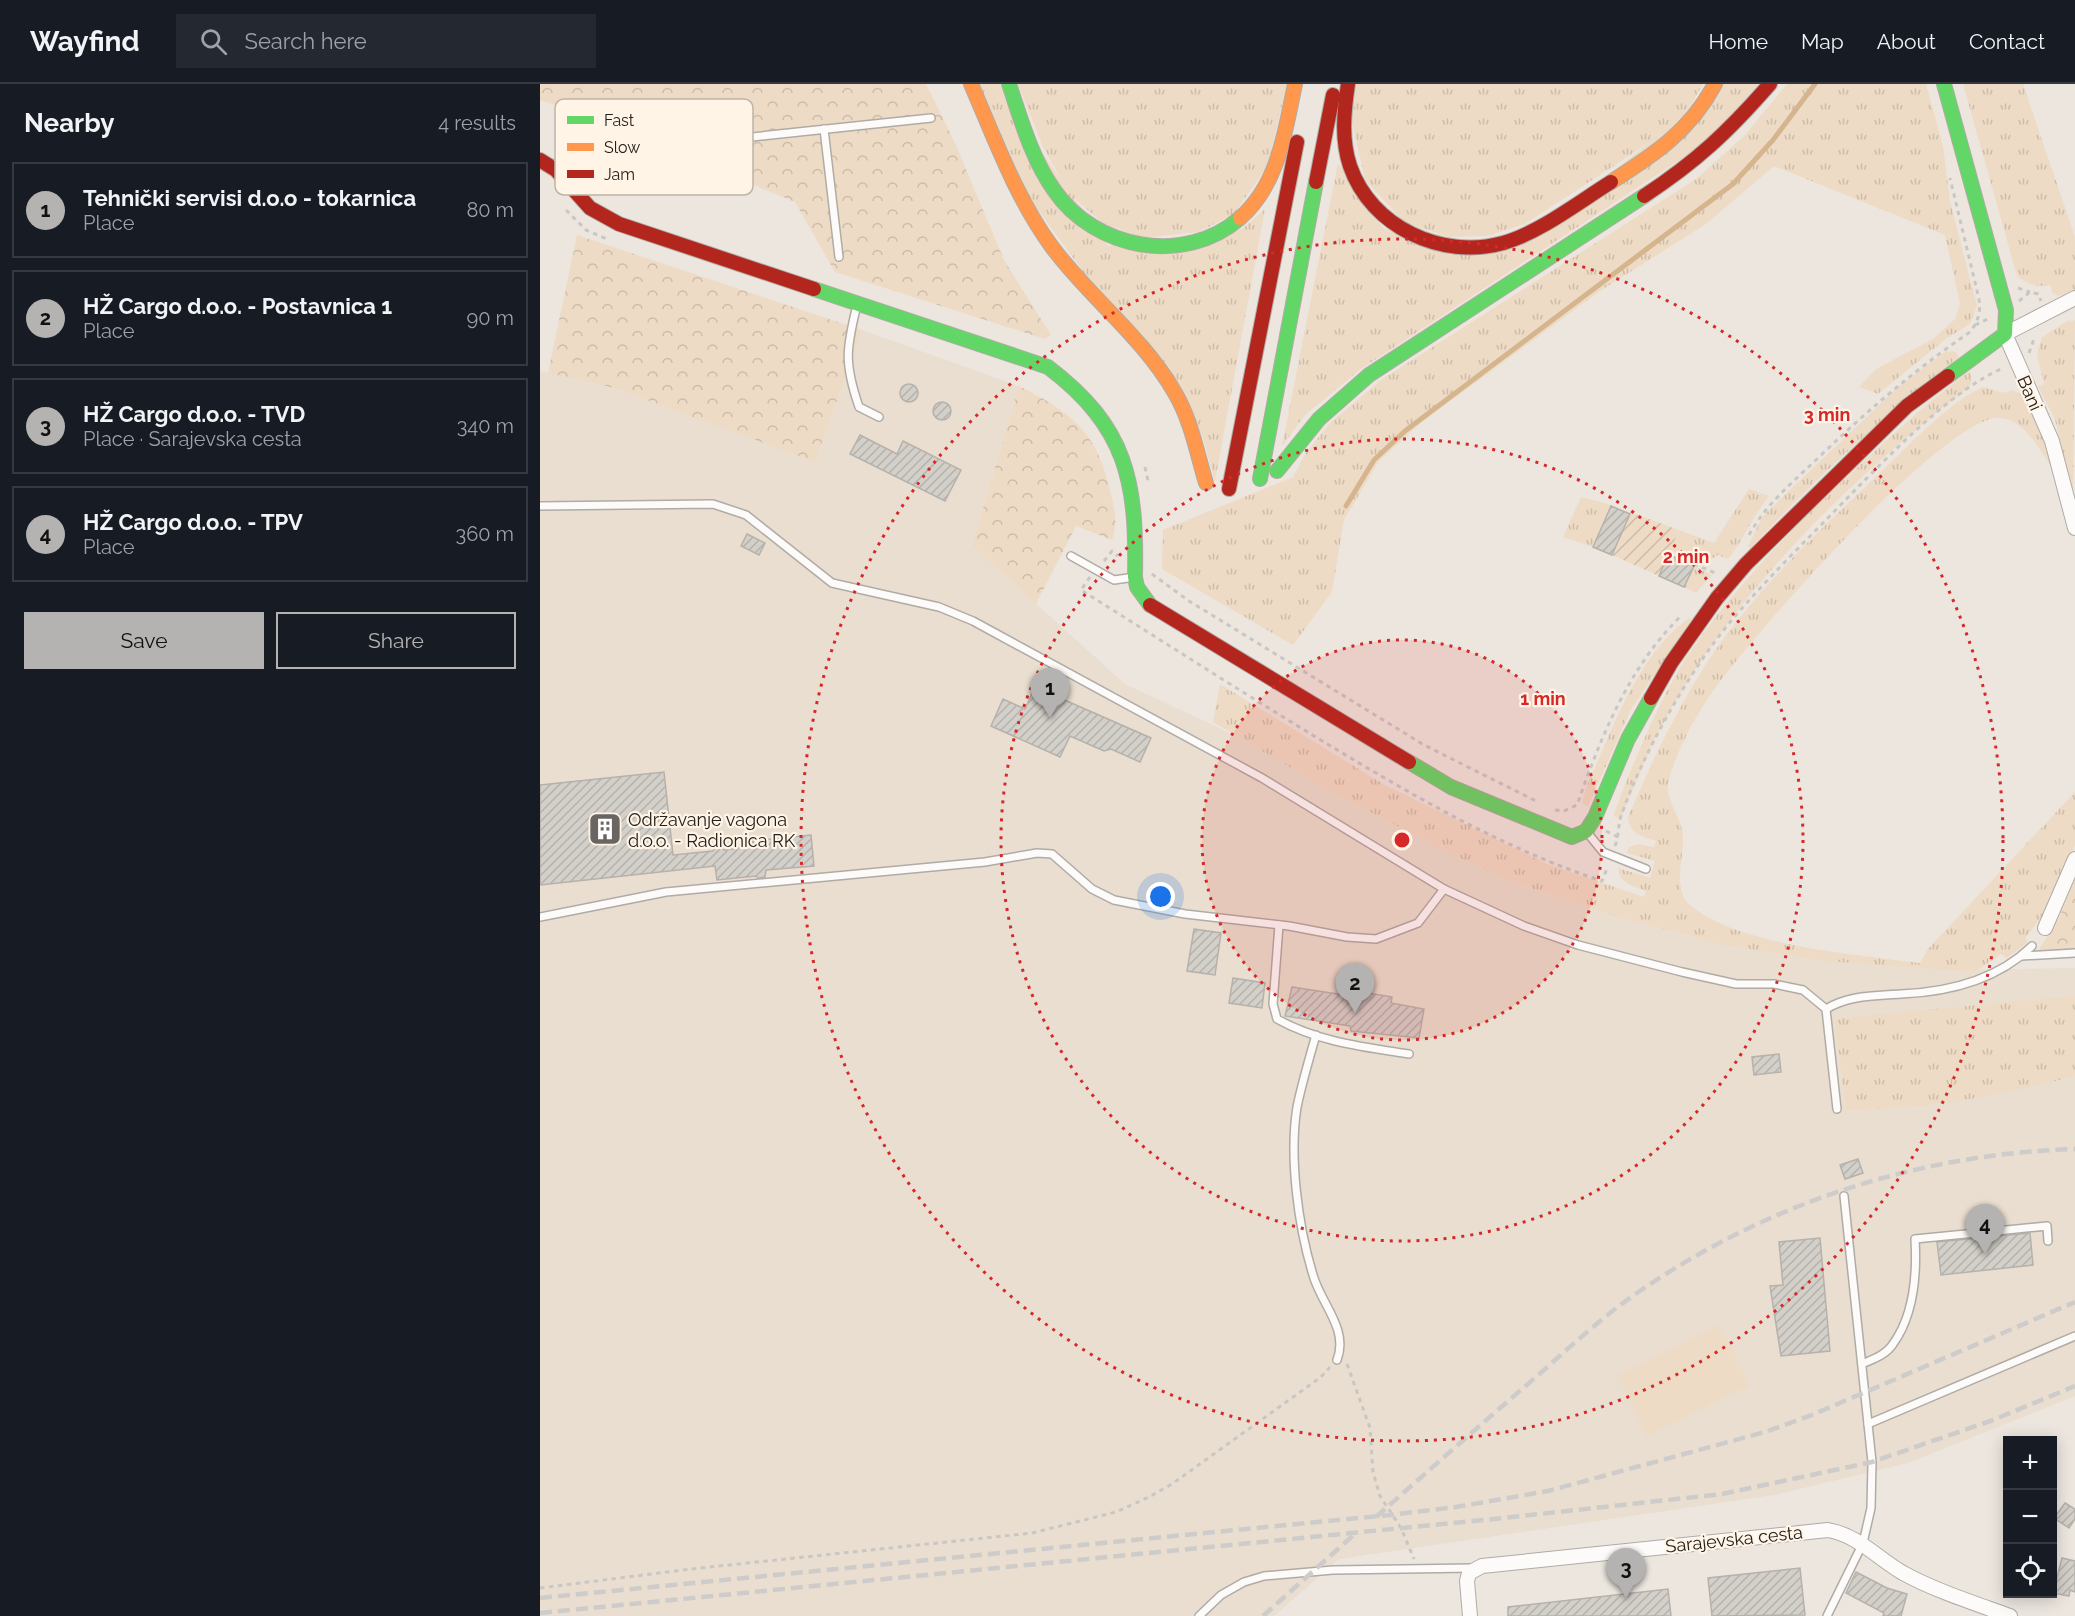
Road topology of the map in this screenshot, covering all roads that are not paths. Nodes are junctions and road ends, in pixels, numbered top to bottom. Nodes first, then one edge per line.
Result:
1 (971, 84) edge
2 (1009, 84) edge
3 (1295, 84) edge
4 (1309, 84) edge
5 (1335, 84) edge
6 (1348, 84) edge
7 (1715, 84) edge
8 (1770, 84) edge
9 (1944, 84) edge
10 (930, 118) dead end
11 (824, 129) junction
12 (753, 137) edge
13 (577, 195) edge
14 (839, 257) dead end
15 (2075, 297) edge
16 (858, 303) junction
17 (2005, 334) junction
18 (879, 417) dead end
19 (1276, 471) dead end
20 (1260, 479) dead end
21 (1206, 483) dead end
22 (1229, 489) dead end
23 (540, 506) edge
24 (2075, 528) edge
25 (1071, 556) dead end
26 (1135, 578) junction
27 (1586, 831) junction
28 (2075, 859) edge
29 (1646, 869) dead end
30 (1444, 889) junction
31 (540, 917) edge
32 (1279, 925) junction
33 (2045, 928) dead end
34 (2032, 946) dead end
35 (2075, 953) edge
36 (2019, 956) junction
37 (1826, 1009) junction
38 (1316, 1035) junction
39 (1408, 1054) dead end
40 (1837, 1109) dead end
41 (1844, 1196) dead end
42 (2048, 1241) dead end
43 (2075, 1336) edge
44 (1337, 1360) road end
45 (1862, 1364) junction
46 (1868, 1424) junction
47 (1863, 1543) junction
48 (1476, 1568) junction
49 (1199, 1616) edge
50 (1470, 1616) edge
51 (1827, 1616) edge
52 (2010, 1616) edge

1 - 21 main road
2 - 3 main road
4 - 22 main road
5 - 20 main road
6 - 7 main road
8 - 19 main road
9 - 17 main road
10 - 11 lane
11 - 12 lane
11 - 14 lane
13 - 16 main road
15 - 17 street
16 - 18 lane
16 - 26 main road
17 - 24 street, Bani
17 - 27 main road
23 - 30 lane
25 - 26 lane
26 - 27 main road
27 - 29 lane
28 - 33 street
30 - 32 lane
30 - 37 lane
31 - 32 lane
32 - 38 lane
34 - 36 lane
35 - 36 lane
36 - 37 lane
37 - 40 lane
38 - 39 lane
38 - 44 lane
41 - 45 lane
42 - 45 lane
43 - 46 lane
45 - 46 lane
46 - 47 lane
47 - 48 street, Sarajevska cesta
47 - 51 lane
47 - 52 street, Sarajevska cesta
48 - 49 lane
48 - 50 street

